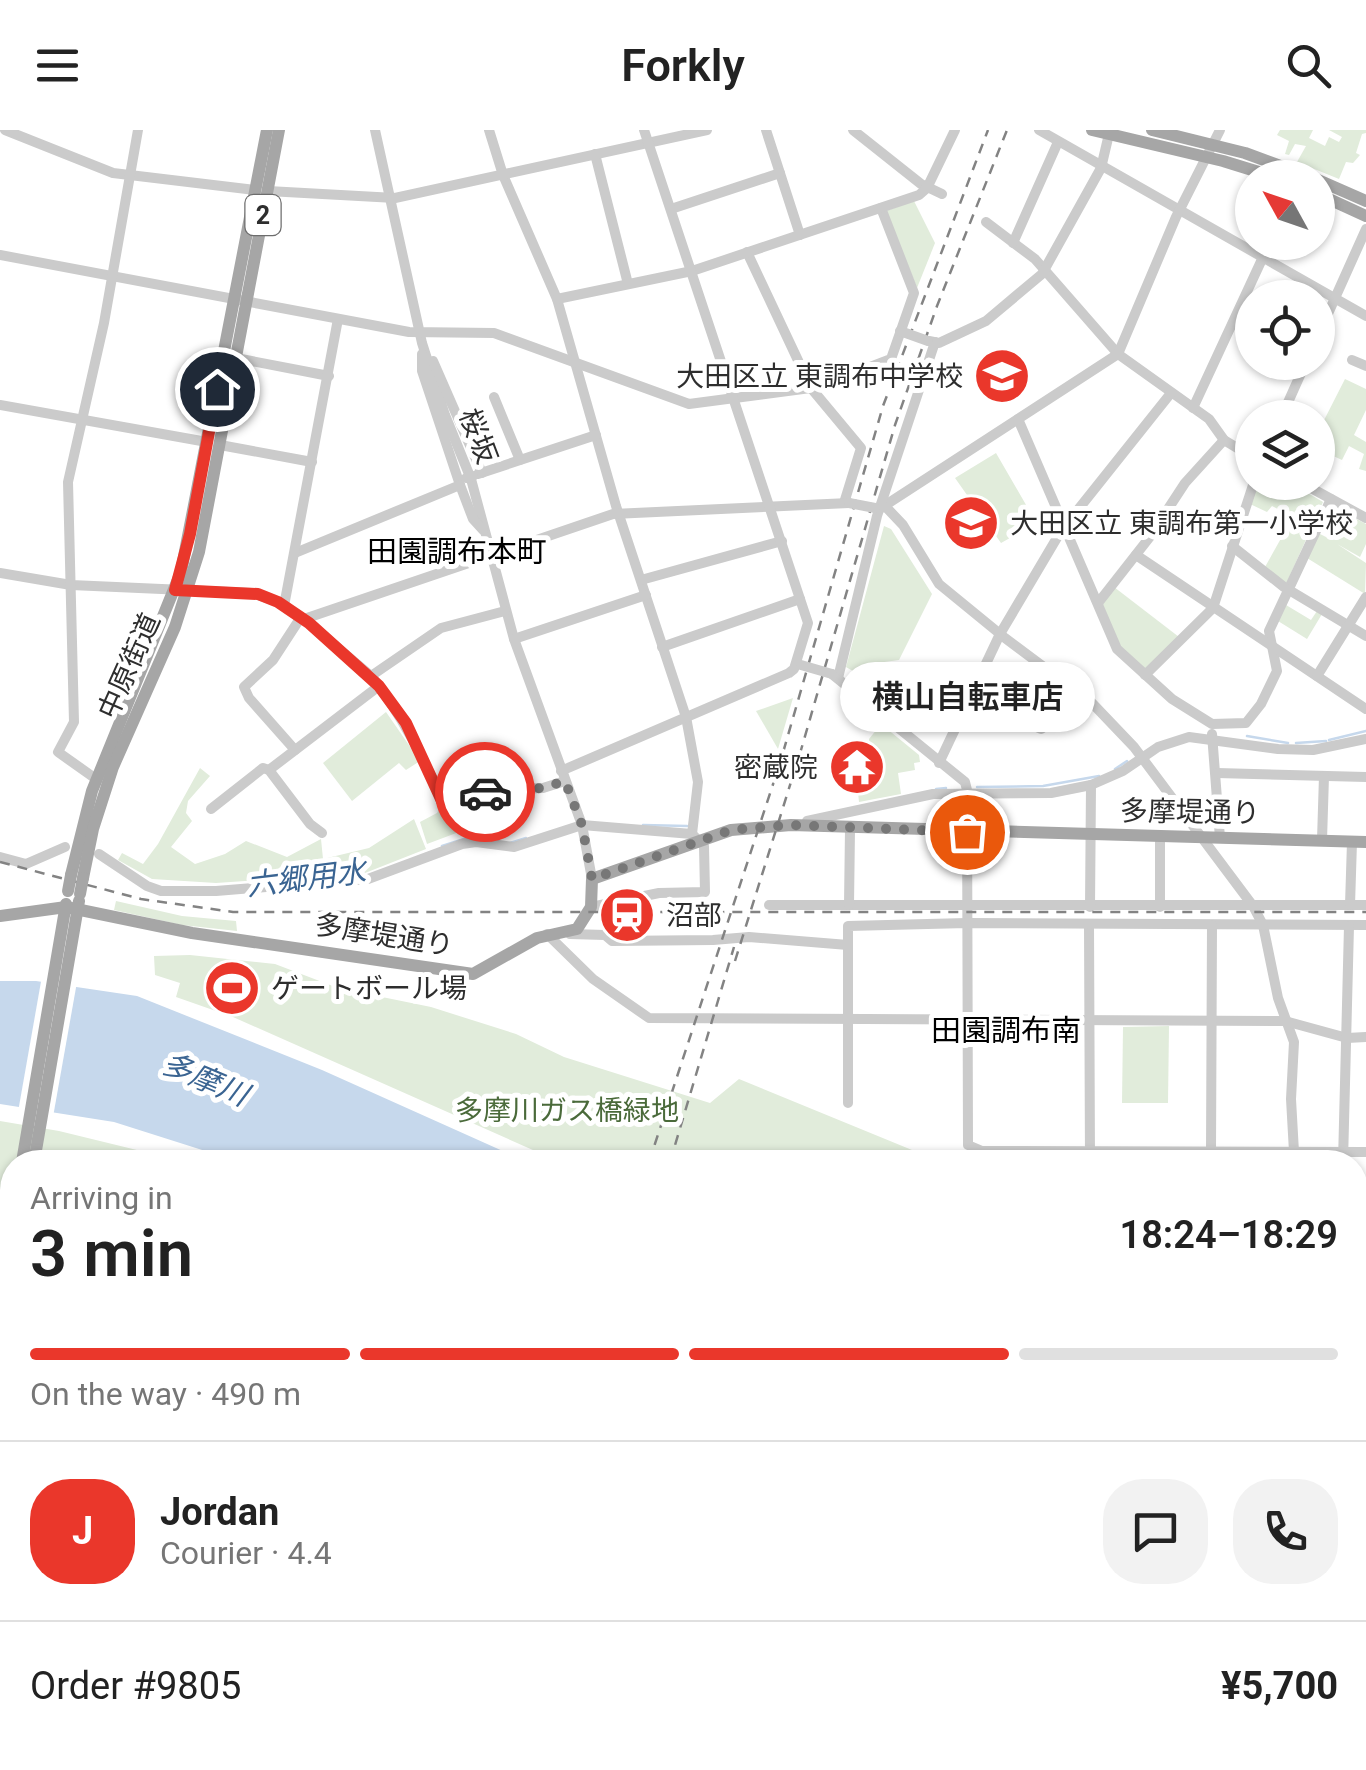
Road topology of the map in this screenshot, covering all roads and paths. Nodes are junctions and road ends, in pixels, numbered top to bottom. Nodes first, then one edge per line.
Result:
1 (5, 130) edge
2 (138, 130) edge
3 (266, 130) edge
4 (279, 130) edge
5 (375, 130) edge
6 (490, 130) edge
7 (644, 130) edge
8 (707, 130) edge
9 (766, 130) edge
10 (853, 130) edge
11 (954, 130) edge
12 (1038, 130) edge
13 (1092, 130) edge
14 (1152, 130) edge
15 (1220, 130) edge
16 (1109, 134) junction
17 (1058, 142) junction
18 (648, 143) junction
19 (1209, 151) junction
20 (594, 154) junction
21 (1268, 160) edge
22 (1235, 161) edge
23 (1102, 168) junction
24 (780, 173) junction
25 (130, 174) junction
26 (504, 174) junction
27 (927, 188) junction
28 (1335, 188) edge
29 (261, 190) junction
30 (942, 194) dead end
31 (389, 199) junction
32 (1366, 201) edge
33 (1335, 202) edge
34 (881, 208) junction
35 (671, 209) junction
36 (1178, 210) junction
37 (1366, 216) edge
38 (986, 222) dead end
39 (1366, 229) edge
40 (800, 234) junction
41 (1235, 243) edge
42 (1014, 244) junction
43 (747, 252) junction
44 (0, 255) edge
45 (1261, 260) edge
46 (1266, 260) edge
47 (692, 270) junction
48 (1045, 270) junction
49 (112, 276) junction
50 (1302, 280) edge
51 (628, 284) junction
52 (1335, 298) joint
53 (558, 299) junction
54 (241, 300) junction
55 (1366, 316) edge
56 (338, 319) junction
57 (900, 331) junction
58 (421, 338) junction
59 (931, 341) junction
60 (1118, 354) junction
61 (236, 358) junction
62 (1352, 360) dead end
63 (574, 362) junction
64 (1366, 366) edge
65 (328, 376) junction
66 (811, 388) junction
67 (1171, 393) junction
68 (494, 398) dead end
69 (734, 399) junction
70 (0, 405) edge
71 (1193, 408) junction
72 (1018, 419) junction
73 (83, 420) junction
74 (596, 435) junction
75 (1224, 440) junction
76 (213, 444) junction
77 (1235, 447) edge
78 (520, 460) junction
79 (312, 462) junction
80 (470, 478) junction
81 (1248, 500) edge
82 (1331, 500) edge
83 (1333, 500) edge
84 (846, 503) junction
85 (770, 506) junction
86 (880, 508) junction
87 (618, 513) junction
88 (1366, 518) edge
89 (1064, 528) junction
90 (487, 535) junction
91 (782, 542) junction
92 (1232, 546) junction
93 (294, 553) junction
94 (1136, 555) junction
95 (492, 557) junction
96 (0, 573) edge
97 (641, 580) junction
98 (72, 585) junction
99 (181, 590) junction
100 (1288, 590) junction
101 (646, 595) junction
102 (1366, 597) edge
103 (800, 599) junction
104 (1098, 603) junction
105 (284, 606) junction
106 (1213, 608) junction
107 (505, 611) junction
108 (302, 618) junction
109 (1349, 625) junction
110 (1000, 634) junction
111 (1366, 636) edge
112 (514, 639) junction
113 (1270, 642) junction
114 (662, 646) junction
115 (798, 664) junction
116 (1145, 674) junction
117 (371, 676) junction
118 (835, 676) junction
119 (1317, 676) junction
120 (379, 686) junction
121 (970, 699) junction
122 (1088, 699) junction
123 (1366, 709) edge
124 (686, 717) junction
125 (1212, 724) junction
126 (1213, 738) junction
127 (1366, 738) edge
128 (295, 750) junction
129 (1142, 757) junction
130 (938, 762) junction
131 (268, 770) junction
132 (1217, 773) junction
133 (563, 776) junction
134 (1324, 776) junction
135 (1366, 777) edge
136 (96, 779) junction
137 (1091, 785) junction
138 (966, 796) junction
139 (211, 809) dead end
140 (582, 825) junction
141 (791, 825) junction
142 (850, 829) junction
143 (967, 832) junction
144 (322, 833) dead end
145 (1091, 835) junction
146 (1160, 837) junction
147 (1202, 837) junction
148 (696, 838) junction
149 (1220, 838) junction
150 (1322, 840) junction
151 (1359, 842) edge
152 (65, 847) dead end
153 (99, 854) dead end
154 (0, 857) edge
155 (77, 877) junction
156 (592, 879) junction
157 (769, 905) dead end
158 (1350, 905) junction
159 (1366, 905) edge
160 (591, 906) junction
161 (849, 906) junction
162 (1252, 906) junction
163 (966, 907) junction
164 (1090, 907) junction
165 (1160, 907) junction
166 (72, 908) junction
167 (0, 916) edge
168 (967, 923) junction
169 (69, 924) junction
170 (1089, 925) junction
171 (1263, 925) junction
172 (1212, 926) junction
173 (1350, 926) junction
174 (1366, 926) edge
175 (566, 931) junction
176 (547, 934) junction
177 (848, 945) junction
178 (849, 1020) junction
179 (966, 1020) junction
180 (1090, 1021) junction
181 (1285, 1021) junction
182 (1211, 1022) junction
183 (1347, 1038) junction
184 (1366, 1038) edge
185 (848, 1102) dead end
186 (24, 1150) edge
187 (36, 1150) edge
188 (979, 1150) edge
189 (1090, 1150) edge
190 (1212, 1150) edge
191 (1294, 1150) edge
192 (1343, 1150) edge

1 - 25 street
2 - 25 street
3 - 29 main road, 中原街道 / 2
4 - 29 main road, 中原街道 / 2
5 - 31 street
6 - 26 street
7 - 18 street
8 - 18 street
9 - 24 street
10 - 27 street
11 - 27 street
12 - 17 street
13 - 16 main road
14 - 19 main road
15 - 19 street
16 - 19 main road
16 - 23 street
17 - 23 street
17 - 42 street
18 - 20 street
18 - 35 street
19 - 21 main road
19 - 22 main road
19 - 36 street
20 - 26 street
20 - 51 street
23 - 36 street
23 - 48 street
24 - 35 street
24 - 40 street
25 - 29 street
25 - 49 street
26 - 31 street
26 - 53 street
27 - 30 street
27 - 34 street
28 - 32 main road
29 - 31 street
29 - 54 main road, 中原街道 / 2
31 - 58 street
33 - 37 main road
34 - 40 street
34 - 57 street
35 - 47 street
36 - 41 street
36 - 60 street
38 - 42 street
39 - 52 street
40 - 43 street
42 - 48 street
43 - 47 street
43 - 66 street
44 - 49 street
45 - 71 street
46 - 50 street
47 - 51 street
47 - 69 street
48 - 59 street
48 - 60 street
49 - 54 street
49 - 73 street
51 - 53 street
52 - 55 street
53 - 63 street
54 - 56 street
54 - 61 main road, 中原街道 / 2
54 - 76 main road, 中原街道 / 2
56 - 58 street
56 - 65 street
57 - 59 street, bridge
57 - 66 street
58 - 63 street
58 - 80 street
58 - 80 street
58 - 90 street, 桜坂
59 - 86 street
60 - 67 street
60 - 72 street
61 - 65 street
61 - 76 main road, 中原街道 / 2
62 - 64 street
63 - 69 street
63 - 74 street
65 - 79 street
66 - 69 street
66 - 84 street
67 - 71 street
67 - 89 street
68 - 78 street
69 - 85 street
70 - 73 street
71 - 75 street
72 - 86 street
72 - 89 street
73 - 76 street
73 - 98 street
74 - 78 street
74 - 87 street
75 - 77 street
75 - 94 street
76 - 79 street
76 - 99 main road, 中原街道 / 2
78 - 80 street
79 - 93 street
80 - 90 street
80 - 93 street
81 - 92 street
82 - 100 street
83 - 88 street
84 - 85 street
84 - 86 street, bridge
85 - 87 street
85 - 91 street
86 - 110 street
86 - 118 street
87 - 95 street
87 - 97 street
89 - 104 street
89 - 110 street
90 - 95 street, 桜坂
91 - 97 street
91 - 103 street
92 - 100 street
92 - 106 street
93 - 105 street
94 - 104 street
94 - 106 street
95 - 107 street, 桜坂
95 - 108 street
96 - 98 street
97 - 101 street
98 - 99 street
98 - 136 street
99 - 105 street
99 - 136 main road, 中原街道 / 2
99 - 155 main road, 中原街道 / 2
100 - 109 street
100 - 113 street
101 - 112 street
101 - 114 street
102 - 109 street
103 - 114 street
103 - 115 street
104 - 116 street
105 - 108 street
106 - 113 street
106 - 116 street
107 - 112 street, 桜坂
107 - 117 street
108 - 117 street
108 - 128 street
109 - 111 street
109 - 119 street
110 - 121 street
110 - 122 street
112 - 133 street, 桜坂
113 - 119 street
113 - 125 street
114 - 124 street
115 - 118 street, bridge
115 - 124 street
116 - 125 street
117 - 120 street
118 - 130 street
119 - 123 street
120 - 128 street
120 - 133 street
121 - 122 street
121 - 130 street
122 - 129 street
124 - 133 street
124 - 148 street
125 - 126 street
126 - 127 street
126 - 129 street
126 - 132 street
128 - 131 street
129 - 137 street
129 - 147 street
130 - 138 street
131 - 139 street
131 - 144 street
132 - 134 street
132 - 149 street
133 - 140 street, 桜坂
134 - 135 street
134 - 150 street
136 - 155 main road, 中原街道 / 2
137 - 138 street
137 - 145 street
138 - 141 street
138 - 143 street
140 - 148 street
140 - 153 street
140 - 156 street, 桜坂
141 - 142 main road, 多摩堤通り
141 - 148 main road, 多摩堤通り
142 - 143 main road, 多摩堤通り
142 - 161 street
143 - 145 main road, 多摩堤通り
143 - 163 street
145 - 146 main road, 多摩堤通り
145 - 164 street
146 - 147 main road, 多摩堤通り
146 - 165 street
147 - 149 main road, 多摩堤通り
147 - 162 street
148 - 156 main road, 多摩堤通り
148 - 160 street
149 - 150 main road, 多摩堤通り
150 - 151 main road, 多摩堤通り
151 - 158 street
152 - 154 street
155 - 166 main road, 中原街道 / 2, bridge
156 - 160 main road
157 - 161 street
158 - 159 street
158 - 162 street
160 - 175 main road
161 - 163 street
162 - 165 street
162 - 171 street
163 - 164 street
163 - 168 street
164 - 165 street
166 - 167 main road, 多摩堤通り
166 - 169 main road, 中原街道 / 2
166 - 176 main road, 多摩堤通り
168 - 170 street
168 - 177 street
168 - 179 street
169 - 186 main road, 中原街道 / 2
169 - 187 main road, 中原街道 / 2
170 - 172 street
170 - 180 street
171 - 172 street
171 - 173 street
171 - 181 street
172 - 182 street
173 - 174 street
173 - 183 street
175 - 176 main road, 多摩堤通り
175 - 177 street
176 - 178 street
177 - 178 street
178 - 179 street
178 - 185 street
179 - 180 street
179 - 188 street
180 - 182 street
180 - 189 street
181 - 182 street
181 - 183 street
181 - 191 street
182 - 190 street
183 - 184 street
183 - 192 street

